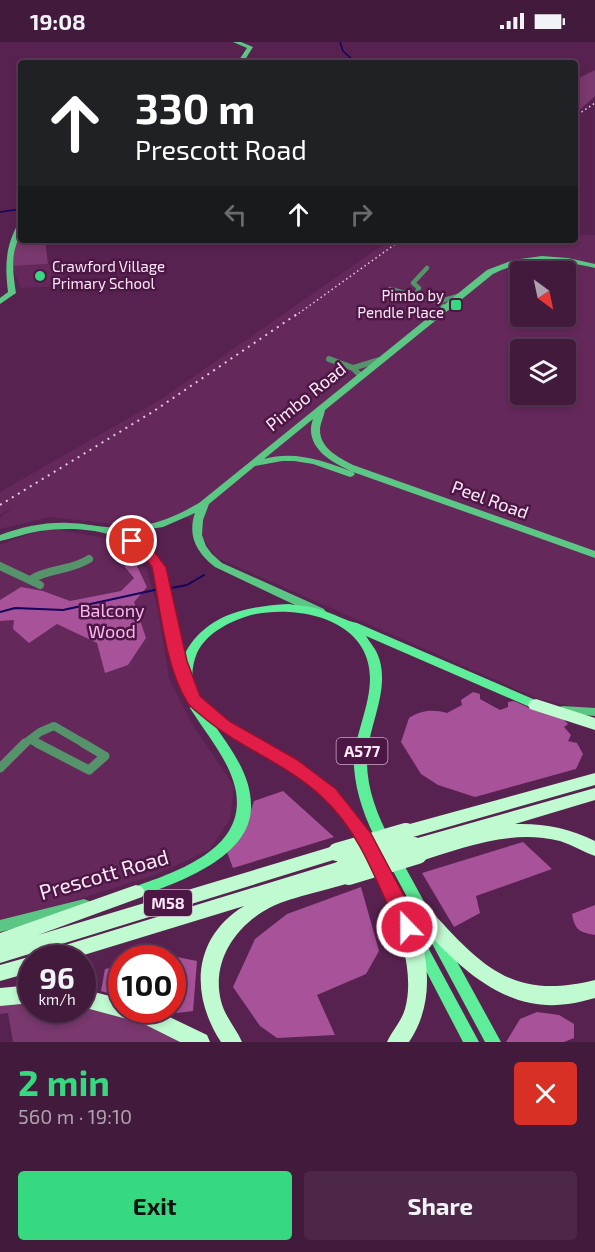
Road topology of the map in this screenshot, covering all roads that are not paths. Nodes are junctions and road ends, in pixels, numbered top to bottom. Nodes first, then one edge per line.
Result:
1 (236, 42) edge
2 (242, 60) edge
3 (18, 231) edge
4 (595, 266) edge
5 (427, 268) dead end
6 (390, 289) dead end
7 (415, 296) junction
8 (0, 302) edge
9 (442, 305) junction
10 (329, 359) dead end
11 (357, 372) junction
12 (325, 405) junction
13 (250, 466) junction
14 (374, 477) junction
15 (204, 503) junction
16 (106, 530) junction
17 (0, 538) edge
18 (595, 555) edge
19 (90, 559) dead end
20 (0, 566) edge
21 (30, 580) junction
22 (40, 585) dead end
23 (320, 612) junction
24 (344, 623) junction
25 (186, 683) junction
26 (193, 699) junction
27 (536, 705) junction
28 (595, 712) edge
29 (595, 724) edge
30 (31, 740) junction
31 (0, 768) edge
32 (595, 779) edge
33 (595, 796) edge
34 (495, 832) junction
35 (413, 844) junction
36 (595, 849) edge
37 (343, 865) junction
38 (136, 892) junction
39 (266, 901) junction
40 (401, 909) junction
41 (426, 918) junction
42 (0, 926) edge
43 (0, 941) edge
44 (93, 945) edge
45 (96, 946) edge
46 (0, 955) edge
47 (18, 968) edge
48 (0, 973) edge
49 (595, 989) edge
50 (18, 995) edge
51 (0, 997) edge
52 (162, 1023) edge
53 (200, 1042) edge
54 (232, 1042) edge
55 (397, 1042) edge
56 (471, 1042) edge
57 (493, 1042) edge

1 - 2 street
3 - 8 street
4 - 9 street, Pimbo Road
5 - 7 street
6 - 7 street
7 - 9 street
9 - 11 street, Pimbo Road
10 - 11 street
11 - 12 street, Pimbo Road
12 - 13 street, Pimbo Road
12 - 14 street, Peel Road
13 - 14 street, Peel Road
13 - 15 street, Pimbo Road
14 - 18 street, Peel Road
15 - 16 street, Pimbo Road
15 - 23 street
16 - 17 street
16 - 25 street
19 - 21 street
20 - 21 street
21 - 22 street
23 - 24 main road, A577
23 - 25 main road, A577
24 - 27 main road, A577
24 - 41 main road, A577
25 - 26 main road, A577
26 - 38 main road, Prescott Road / A577
26 - 40 main road, A577
27 - 28 street
27 - 29 highway
30 - 30 street
30 - 31 street
32 - 35 highway, M58
33 - 34 highway
33 - 35 highway, M58
34 - 35 highway
34 - 36 highway
35 - 37 highway, bridge
35 - 37 highway, M58, bridge
37 - 39 highway, M58
37 - 44 highway, M58
37 - 46 highway, M58
38 - 42 street, Prescott Road
38 - 43 highway
39 - 45 highway, M58
39 - 54 highway
40 - 55 highway
40 - 56 main road, A577
41 - 49 highway
41 - 57 main road, A577
47 - 48 highway
50 - 51 highway
52 - 53 highway

